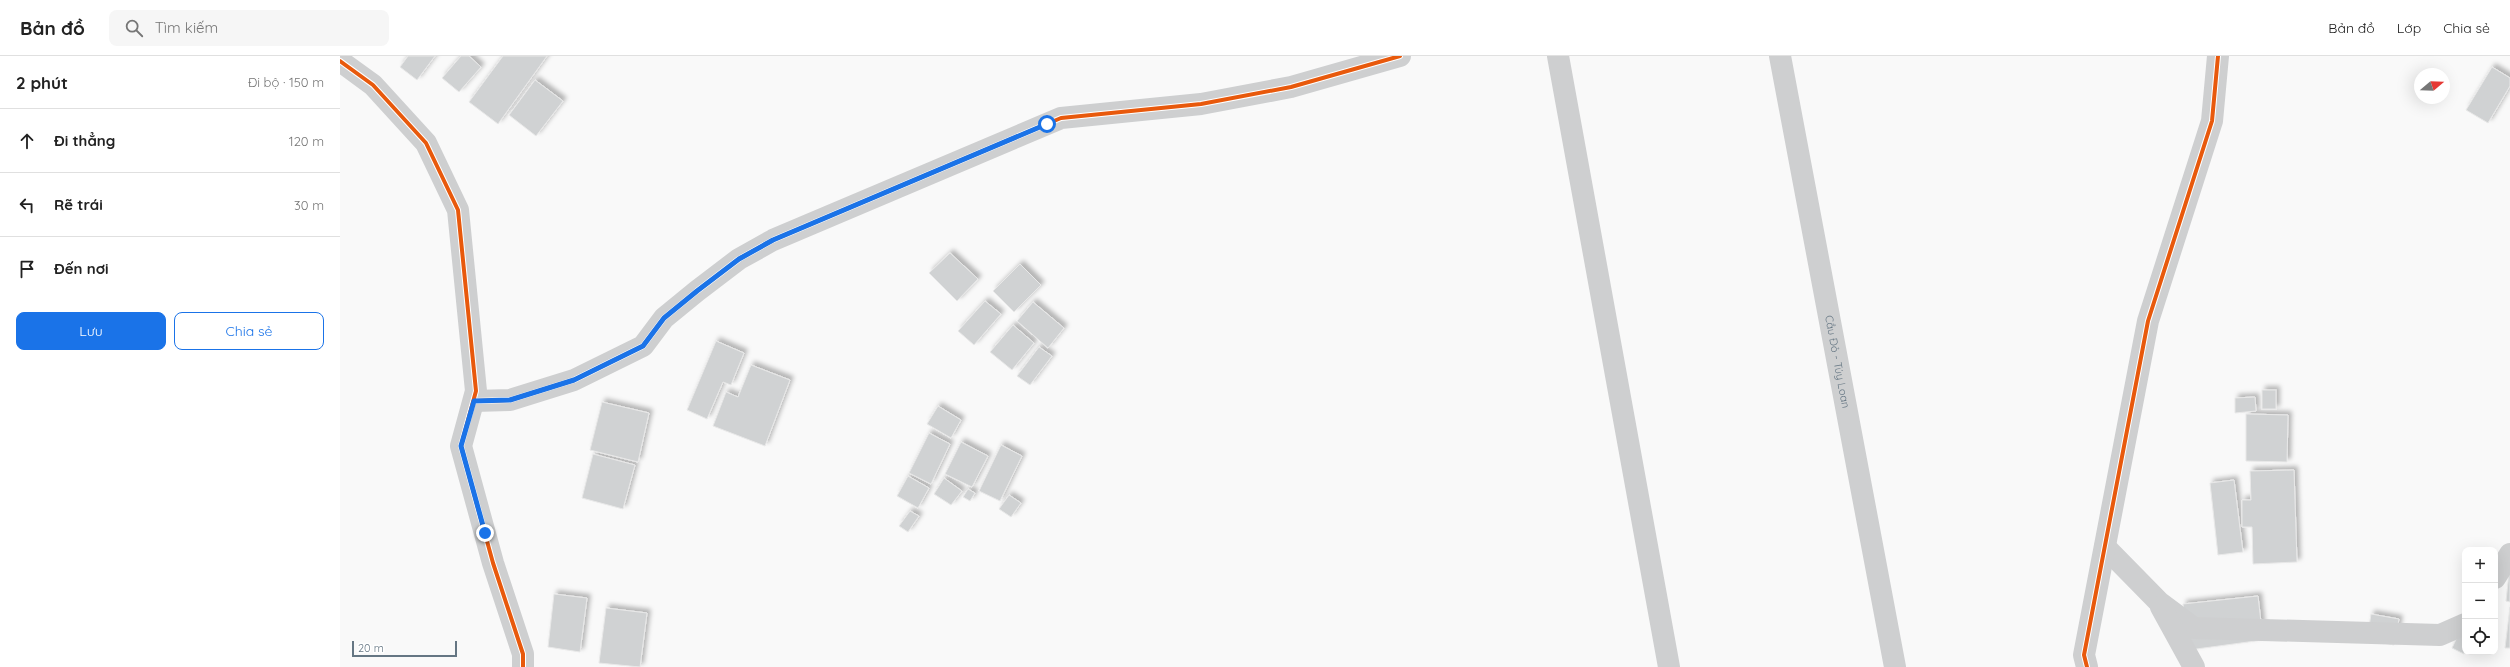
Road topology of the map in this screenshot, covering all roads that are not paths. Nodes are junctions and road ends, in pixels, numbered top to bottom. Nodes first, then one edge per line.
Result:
1 (1400, 56) edge
2 (1558, 56) edge
3 (1780, 56) edge
4 (2218, 56) edge
5 (340, 61) edge
6 (474, 401) junction
7 (2105, 547) junction
8 (2510, 554) edge
9 (2498, 573) edge
10 (2159, 602) junction
11 (2462, 625) edge
12 (523, 667) edge
13 (1669, 667) edge
14 (1895, 667) edge
15 (2087, 667) edge
16 (2194, 667) edge

1 - 6 street
2 - 13 street
3 - 14 street, Cầu Đỏ - Túy Loan
4 - 7 street
5 - 6 street
6 - 12 street
7 - 10 street
7 - 15 street
8 - 9 street
10 - 11 street
10 - 16 street

